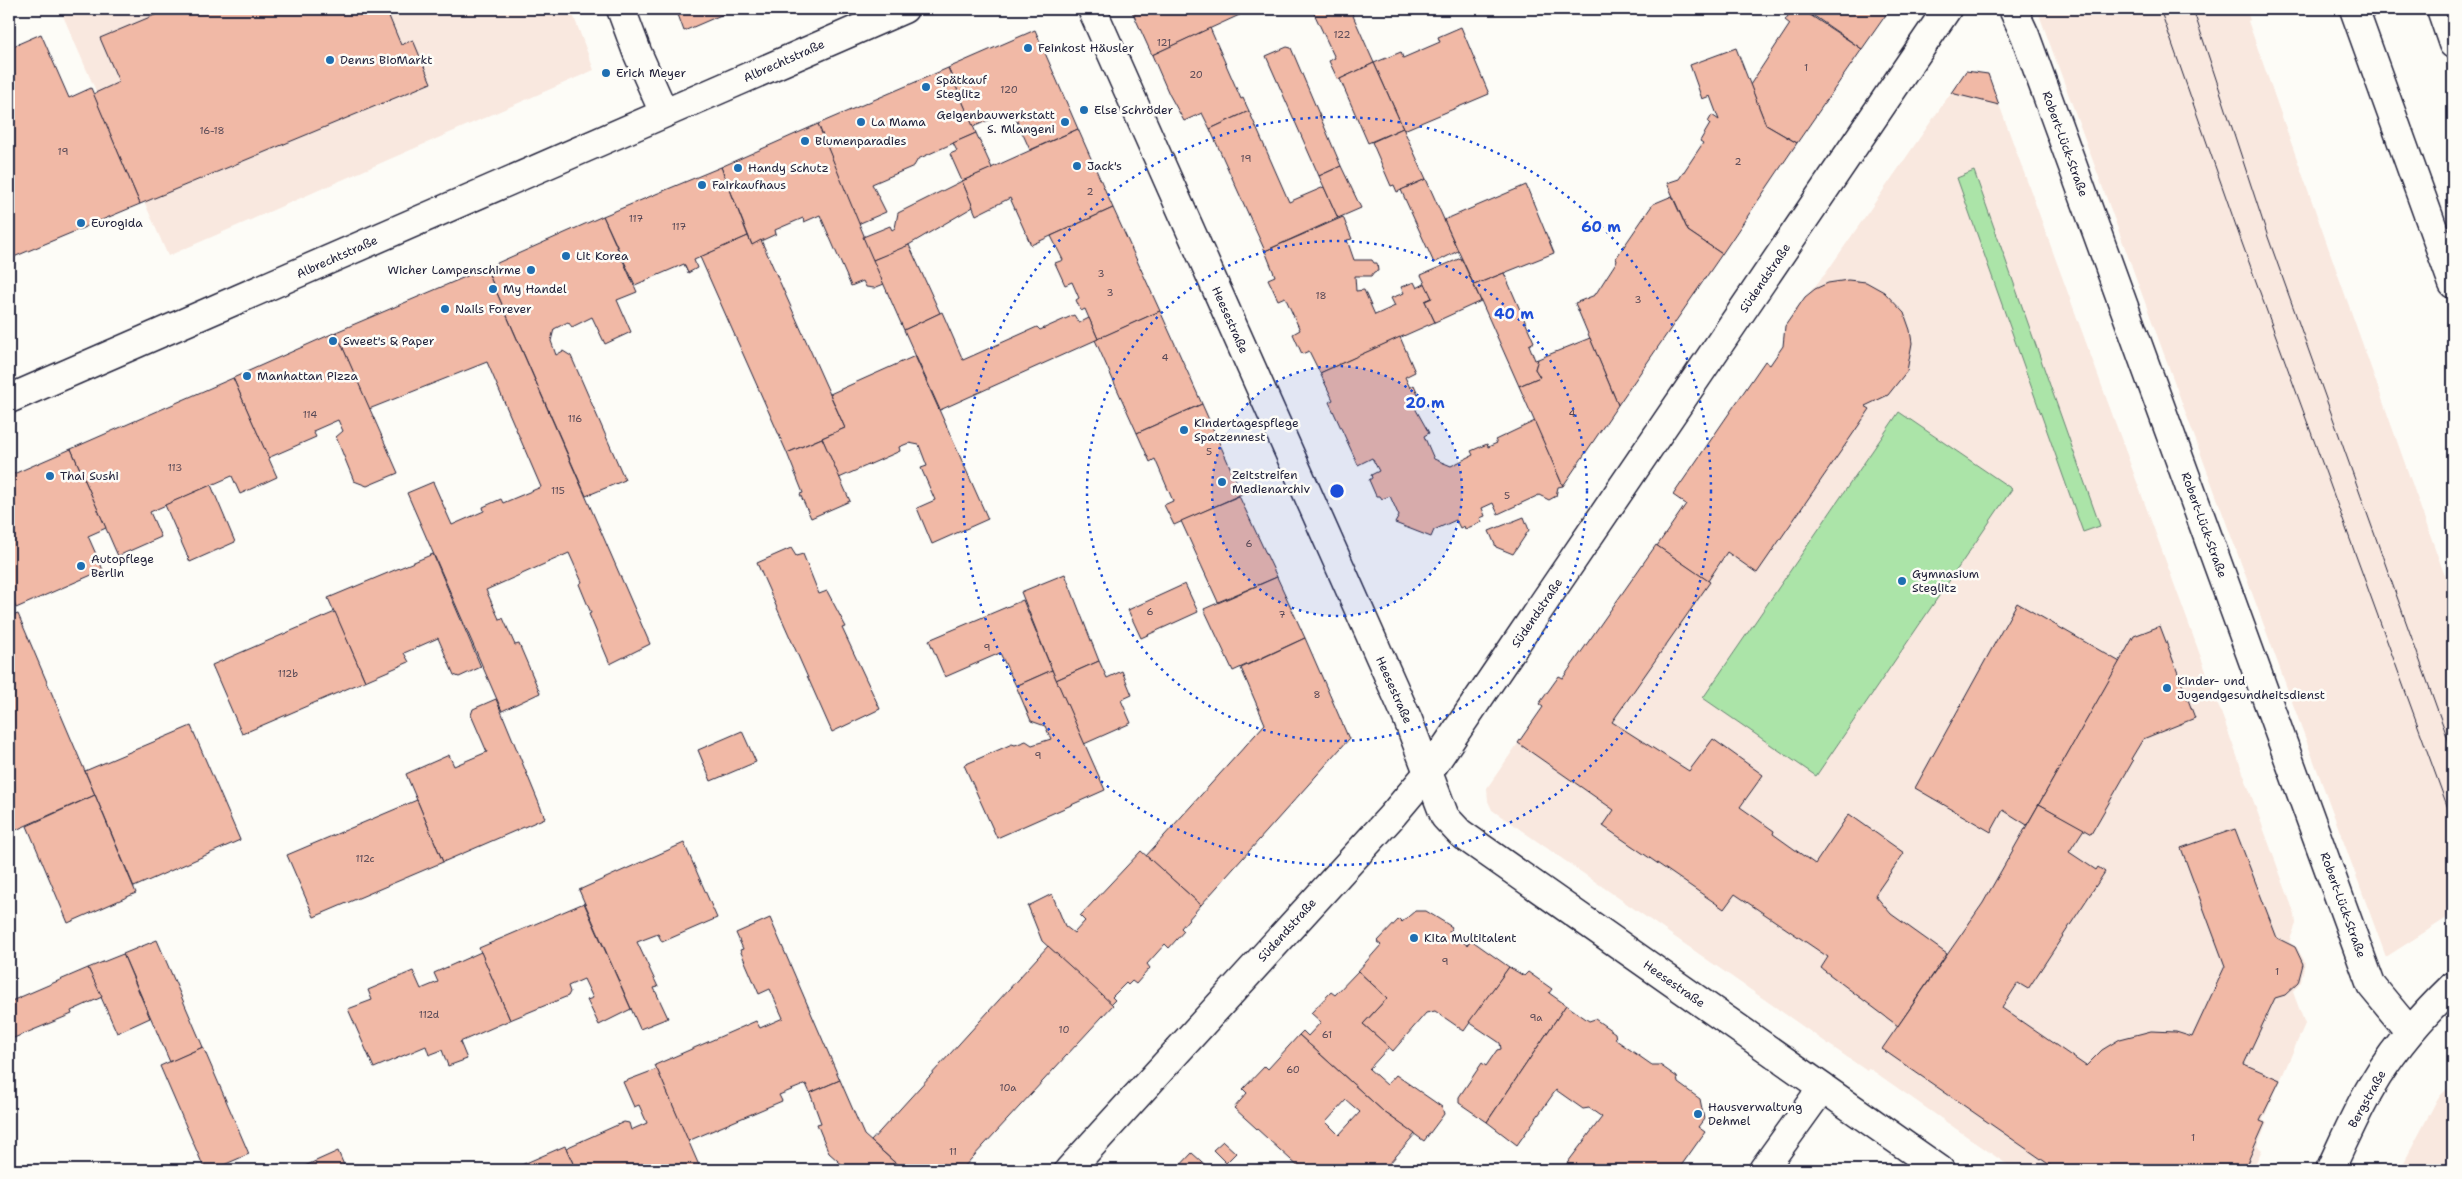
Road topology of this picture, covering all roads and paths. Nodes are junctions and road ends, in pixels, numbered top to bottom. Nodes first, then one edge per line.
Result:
1 (622, 9) edge
2 (904, 9) edge
3 (1092, 9) edge
4 (1947, 9) edge
5 (2013, 9) edge
6 (2354, 9) edge
7 (2441, 9) edge
8 (2453, 44) edge
9 (664, 113) junction
10 (2453, 284) edge
11 (9, 399) edge
12 (1428, 773) junction
13 (2453, 986) edge
14 (2409, 1031) junction
15 (1822, 1088) junction
16 (1069, 1170) edge
17 (1763, 1170) edge
18 (1940, 1170) edge
19 (2330, 1170) edge

1 - 9 main road
2 - 9 main road, Albrechtstraße
3 - 12 main road, Heesestraße
4 - 12 main road, Südendstraße
5 - 14 main road, Robert-Lück-Straße
6 - 10 main road
7 - 8 main road
9 - 11 main road, Albrechtstraße
12 - 15 main road, Heesestraße
12 - 16 main road, Südendstraße
13 - 14 main road, Bergstraße
14 - 19 main road, Bergstraße
15 - 17 main road
15 - 18 main road, Heesestraße

